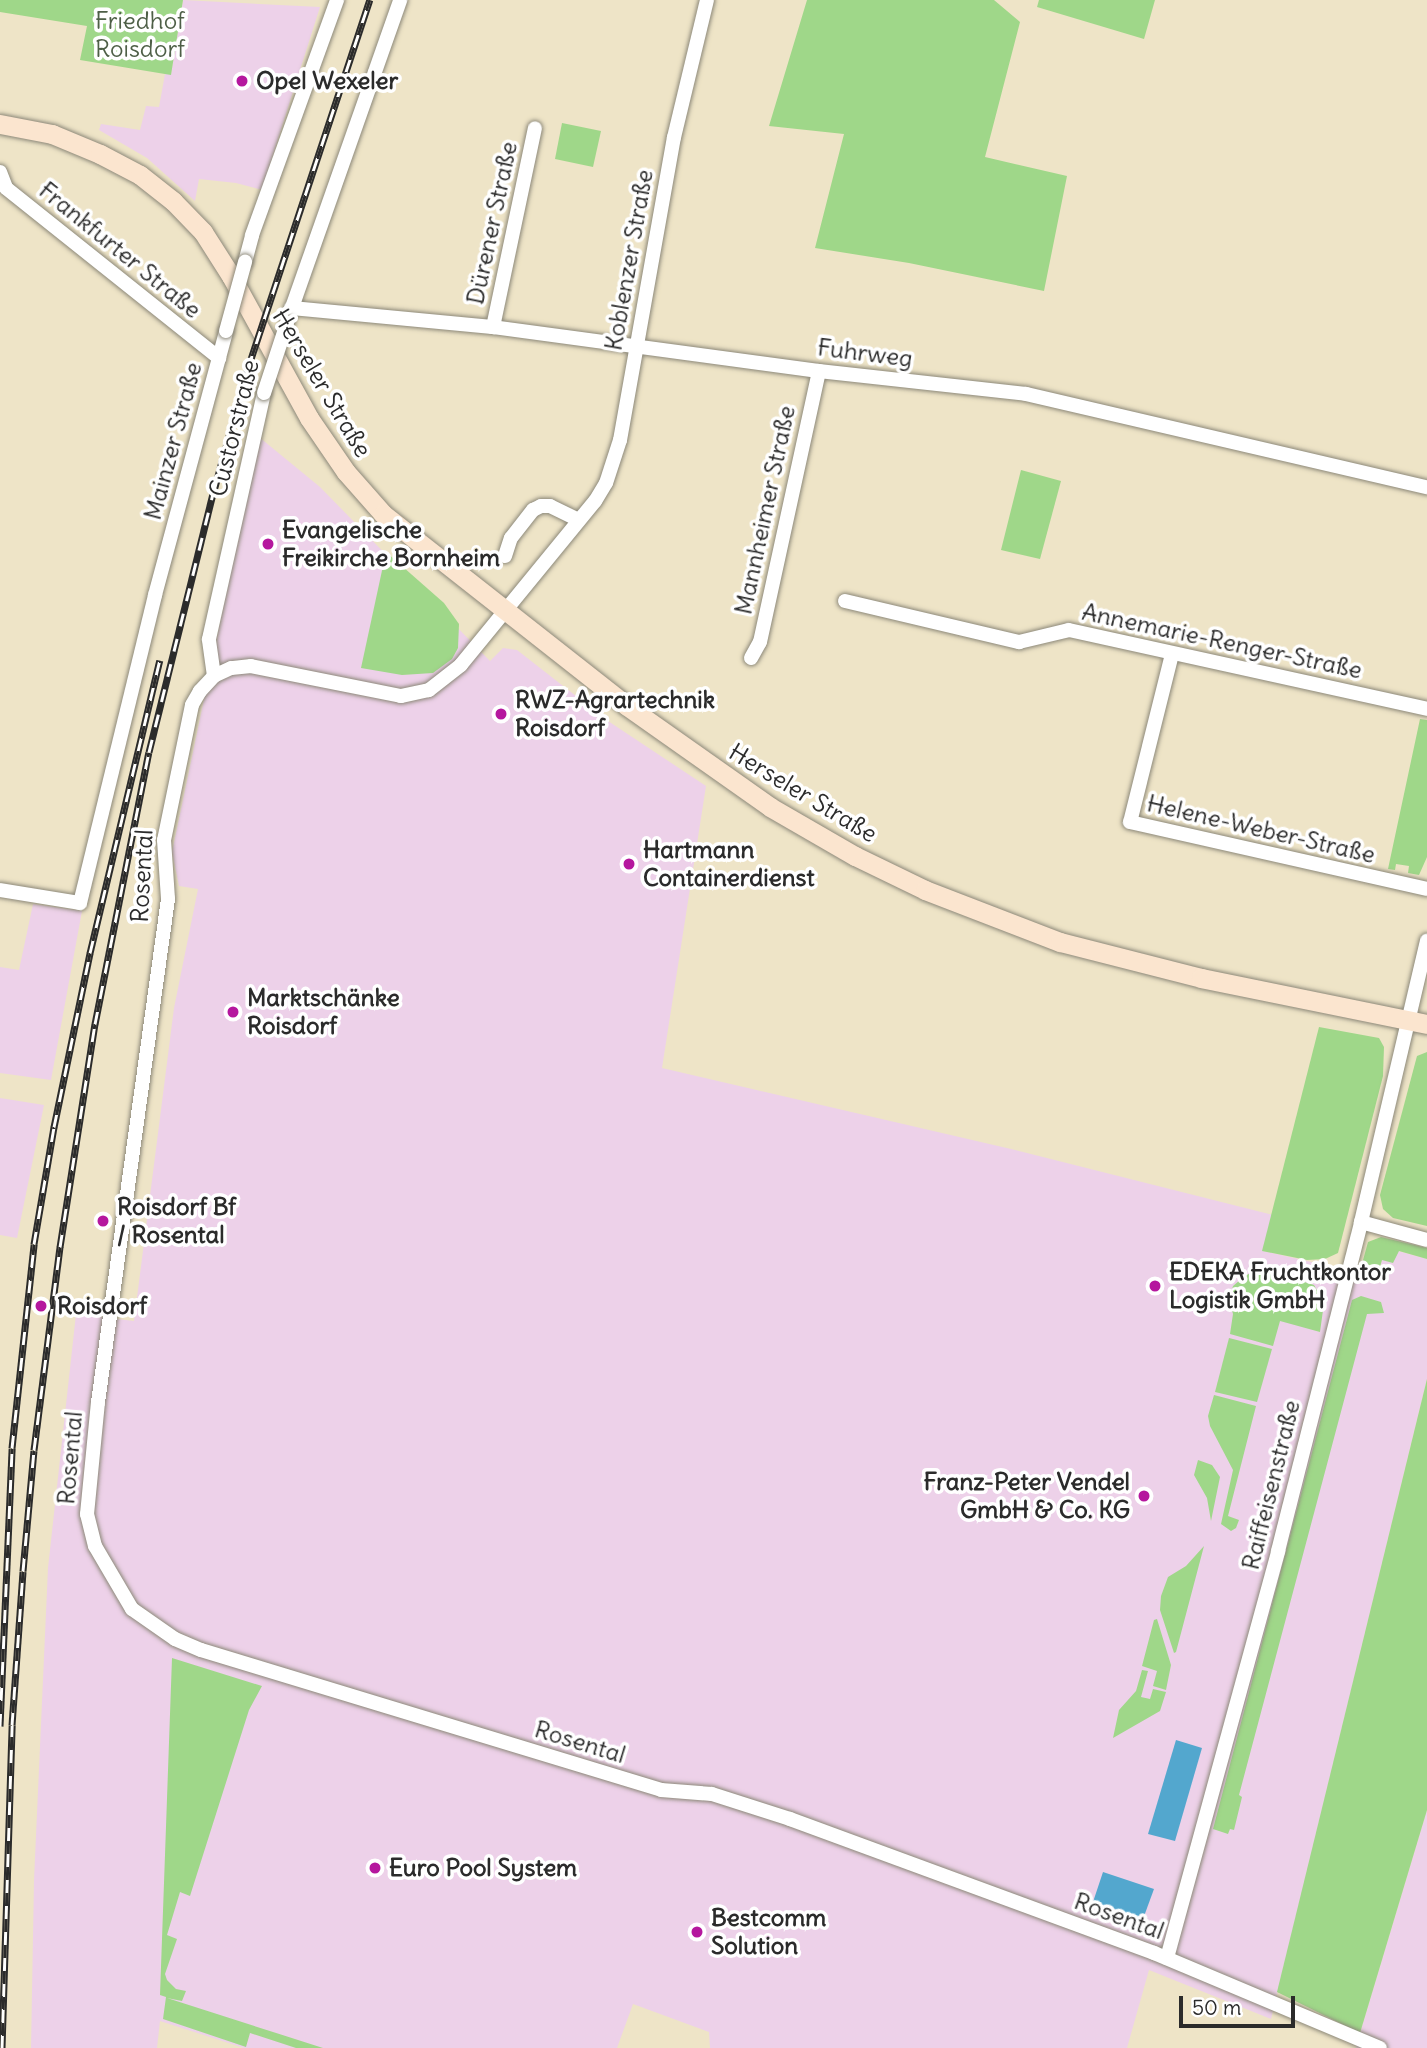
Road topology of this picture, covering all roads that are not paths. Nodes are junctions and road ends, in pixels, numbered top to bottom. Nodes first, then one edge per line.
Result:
1 (337, 0) edge
2 (400, 0) edge
3 (707, 0) edge
4 (0, 125) edge
5 (535, 128) dead end
6 (0, 172) edge
7 (291, 307) junction
8 (494, 327) junction
9 (638, 344) junction
10 (219, 358) junction
11 (820, 371) junction
12 (1427, 486) edge
13 (579, 520) junction
14 (505, 556) dead end
15 (845, 601) dead end
16 (505, 613) junction
17 (1172, 654) junction
18 (751, 658) dead end
19 (214, 676) junction
20 (1427, 709) edge
21 (1427, 889) edge
22 (0, 890) edge
23 (1427, 941) edge
24 (1418, 1022) edge
25 (1361, 1222) junction
26 (1427, 1240) edge
27 (1167, 1958) junction
28 (1380, 2048) edge

1 - 10 street, Mainzer Straße, bridge
2 - 7 street, Custorstraße
3 - 9 street, Koblenzer Straße
4 - 16 main road, Herseler Straße
5 - 8 street, Dürener Straße
6 - 10 street, Frankfurter Straße
7 - 8 street, Fuhrweg
7 - 19 street, Custorstraße, bridge
8 - 9 street, Fuhrweg
9 - 11 street, Fuhrweg
9 - 13 street, Koblenzer Straße
10 - 22 street, Mainzer Straße
11 - 12 street, Fuhrweg
11 - 18 street, Mannheimer Straße
13 - 14 street
13 - 16 street, Koblenzer Straße
15 - 17 street, Annemarie-Renger-Straße
16 - 19 street
16 - 24 main road, Herseler Straße
17 - 20 street, Annemarie-Renger-Straße
17 - 21 street, Helene-Weber-Straße
19 - 27 street, Rosental
23 - 24 street, Raiffeisenstraße
24 - 25 street, Raiffeisenstraße
25 - 26 street
25 - 27 street, Raiffeisenstraße
27 - 28 street, Rosental

